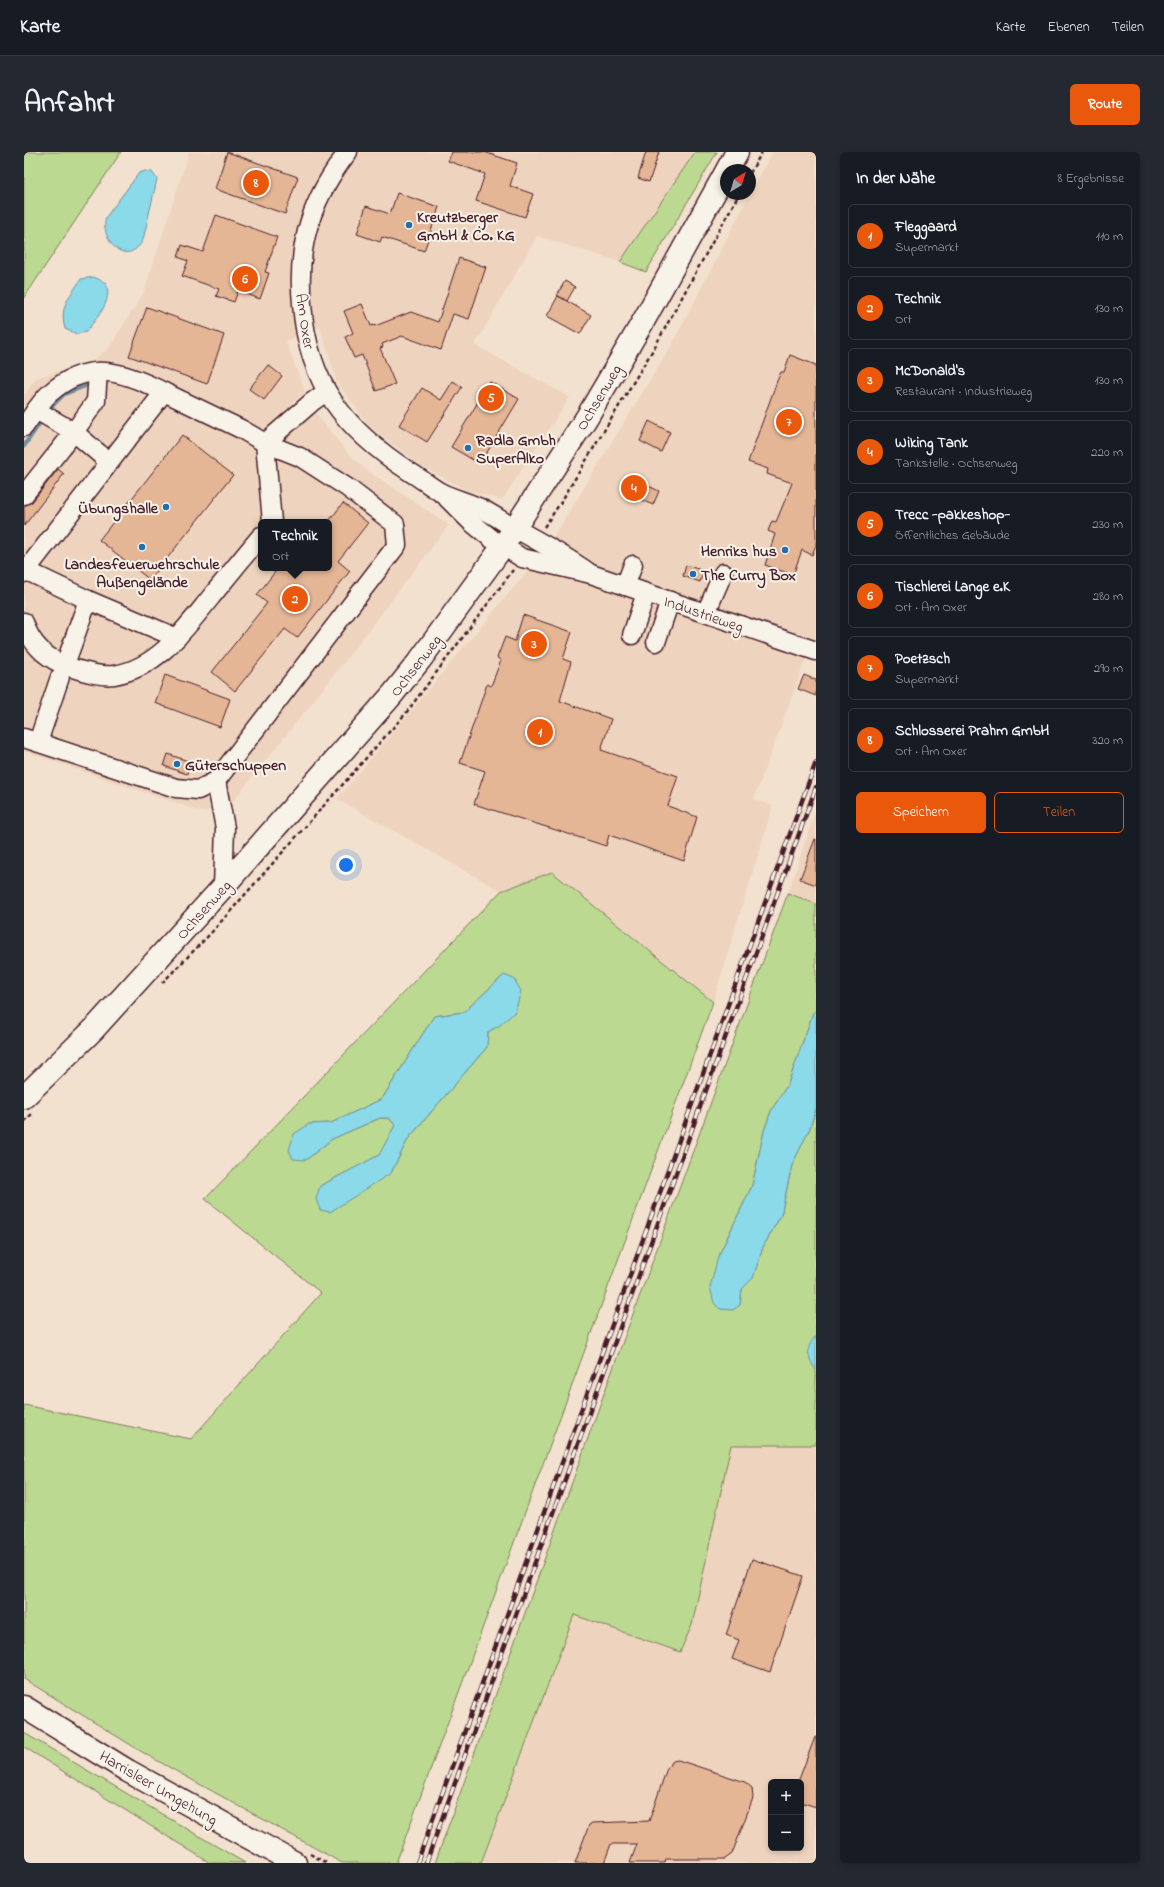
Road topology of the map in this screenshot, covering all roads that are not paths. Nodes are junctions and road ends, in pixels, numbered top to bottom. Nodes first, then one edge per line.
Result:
1 (348, 152) edge
2 (737, 152) edge
3 (731, 164) edge
4 (720, 184) edge
5 (98, 372) junction
6 (164, 392) junction
7 (326, 392) junction
8 (36, 410) junction
9 (24, 427) edge
10 (74, 432) junction
11 (265, 443) junction
12 (109, 462) junction
13 (441, 492) junction
14 (24, 495) edge
15 (272, 519) edge
16 (515, 528) junction
17 (258, 540) edge
18 (503, 546) junction
19 (633, 565) dead end
20 (24, 571) edge
21 (723, 573) dead end
22 (591, 574) junction
23 (625, 586) junction
24 (646, 593) junction
25 (88, 600) junction
26 (670, 601) junction
27 (706, 613) junction
28 (24, 622) edge
29 (632, 635) dead end
30 (177, 638) junction
31 (656, 642) dead end
32 (816, 651) edge
33 (67, 659) dead end
34 (60, 677) dead end
35 (31, 740) edge
36 (216, 781) junction
37 (223, 888) junction
38 (24, 1097) edge
39 (24, 1707) edge
40 (295, 1863) edge

1 - 7 street, Am Oxer
2 - 3 main road, Ochsenweg
4 - 16 main road, Ochsenweg
5 - 6 street
5 - 8 street
5 - 10 street
6 - 11 street
6 - 12 street
7 - 11 street
7 - 13 street, Am Oxer
8 - 9 street
8 - 10 street
10 - 12 street
10 - 14 street
11 - 15 street
11 - 36 street
12 - 20 street
13 - 16 street, Am Oxer
13 - 18 street, Am Oxer
16 - 18 main road, Ochsenweg
16 - 22 street, Industrieweg
17 - 30 street
18 - 22 street, Industrieweg
18 - 37 main road, Ochsenweg
19 - 23 street
20 - 25 street
21 - 27 street
22 - 23 street, Industrieweg
23 - 24 street, Industrieweg
24 - 26 street, Industrieweg
24 - 29 street
25 - 30 street
25 - 33 street
26 - 27 street, Industrieweg
26 - 31 street
27 - 32 street, Industrieweg
28 - 30 street
34 - 35 street
35 - 36 street
36 - 37 street
37 - 38 main road, Ochsenweg
39 - 40 main road, Harrisleer Umgehung

